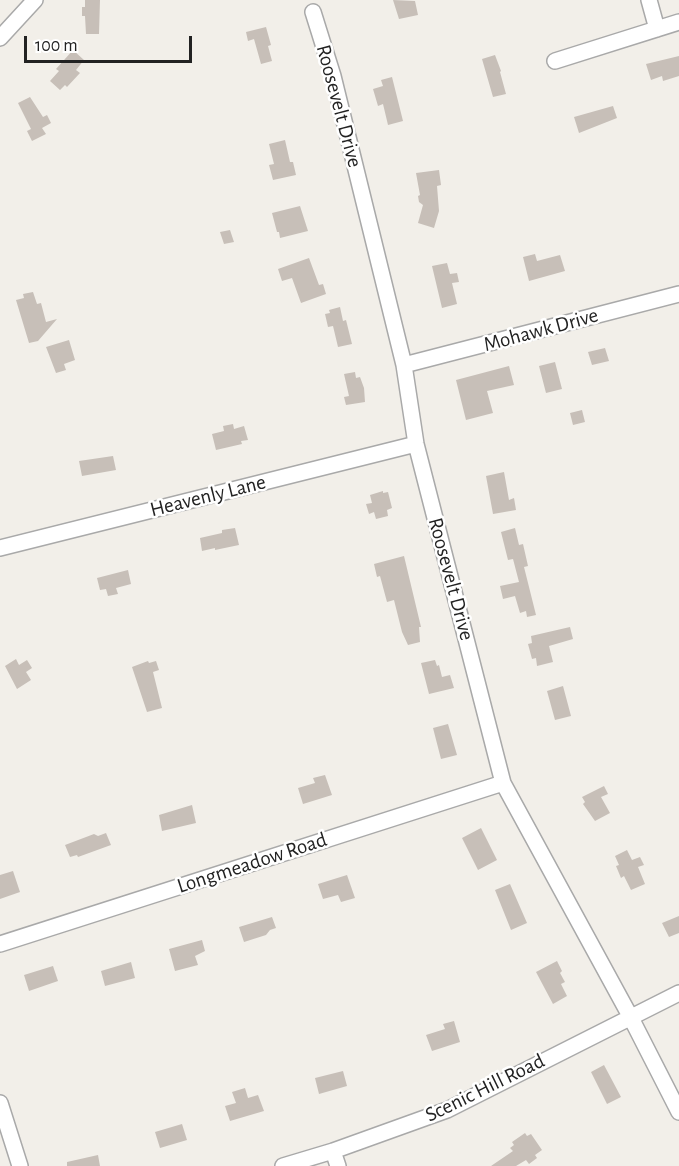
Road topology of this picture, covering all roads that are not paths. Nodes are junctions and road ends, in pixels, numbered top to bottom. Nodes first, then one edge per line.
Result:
1 (35, 0) edge
2 (649, 0) edge
3 (313, 12) dead end
4 (679, 22) edge
5 (657, 29) junction
6 (0, 38) edge
7 (555, 61) dead end
8 (679, 294) edge
9 (404, 365) junction
10 (416, 444) junction
11 (0, 549) edge
12 (503, 783) junction
13 (0, 944) edge
14 (679, 993) edge
15 (630, 1016) junction
16 (0, 1103) edge
17 (679, 1112) edge
18 (333, 1151) junction
19 (20, 1166) edge
20 (283, 1166) edge
21 (338, 1166) edge

1 - 6 street
2 - 5 street
3 - 9 street, Roosevelt Drive
4 - 5 street
5 - 7 street
8 - 9 street, Mohawk Drive
9 - 10 street, Roosevelt Drive
10 - 11 street, Heavenly Lane
10 - 12 street, Roosevelt Drive
12 - 13 street, Longmeadow Road
12 - 15 street, Roosevelt Drive
14 - 15 street, Scenic Hill Road
15 - 17 street, Roosevelt Drive
15 - 18 street, Scenic Hill Road
16 - 19 street
18 - 20 street, Scenic Hill Road
18 - 21 street

